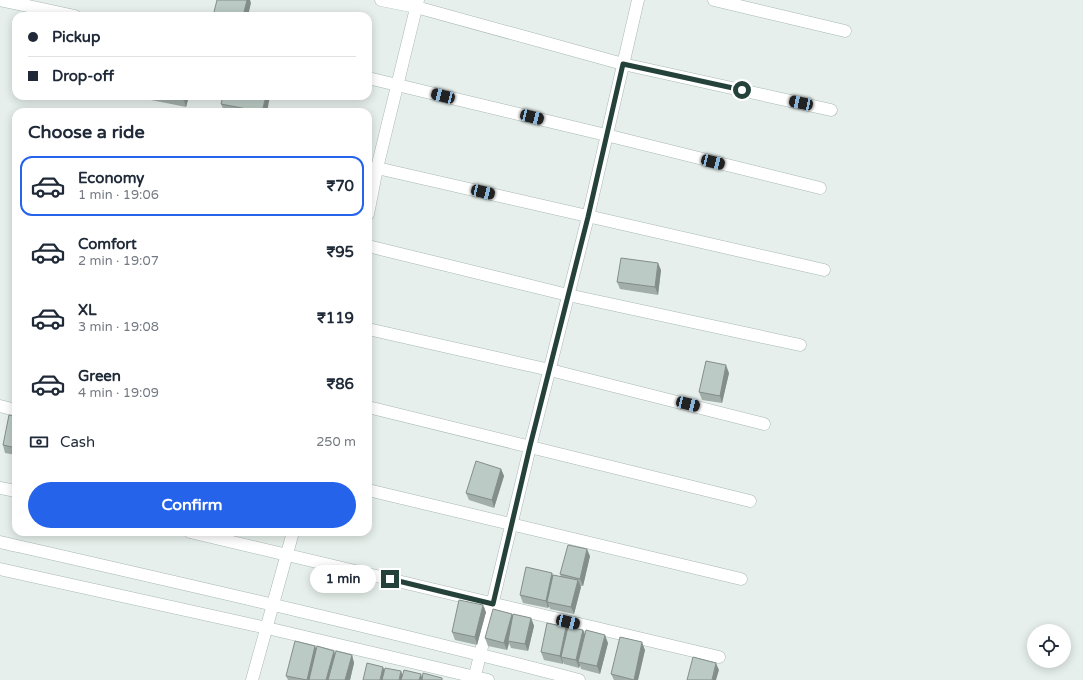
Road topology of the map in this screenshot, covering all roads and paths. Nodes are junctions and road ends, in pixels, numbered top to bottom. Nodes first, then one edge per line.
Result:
1 (0, 0) edge
2 (381, 0) edge
3 (638, 0) edge
4 (714, 0) edge
5 (417, 4) edge
6 (56, 12) edge
7 (845, 31) dead end
8 (623, 64) junction
9 (372, 79) edge
10 (398, 85) junction
11 (831, 110) dead end
12 (606, 135) junction
13 (377, 168) junction
14 (820, 188) dead end
15 (372, 194) edge
16 (588, 217) junction
17 (372, 247) edge
18 (824, 270) dead end
19 (568, 295) junction
20 (372, 330) edge
21 (800, 346) dead end
22 (550, 370) junction
23 (0, 406) edge
24 (372, 408) edge
25 (12, 409) edge
26 (764, 424) dead end
27 (530, 446) junction
28 (0, 488) edge
29 (12, 490) edge
30 (372, 491) edge
31 (750, 501) dead end
32 (512, 524) junction
33 (207, 536) edge
34 (292, 536) edge
35 (0, 542) edge
36 (287, 555) junction
37 (0, 569) edge
38 (741, 579) dead end
39 (493, 604) junction
40 (273, 605) junction
41 (267, 628) junction
42 (480, 654) junction
43 (719, 658) dead end
44 (475, 678) edge
45 (252, 680) edge
46 (488, 680) edge
47 (579, 680) edge

1 - 6 street
2 - 5 street
3 - 8 street
4 - 7 street
5 - 8 street
5 - 10 street
8 - 11 street
8 - 12 street
9 - 10 street
10 - 12 street
10 - 13 street
12 - 14 street
12 - 16 street
13 - 15 street
13 - 16 street
16 - 18 street
16 - 19 street
17 - 19 street
19 - 21 street
19 - 22 street
20 - 22 street
22 - 26 street
22 - 27 street
23 - 25 street
24 - 27 street
27 - 31 street
27 - 32 street
28 - 29 street
30 - 32 street
32 - 38 street
32 - 39 street
33 - 36 street
34 - 36 street
35 - 40 street
36 - 39 street
36 - 40 street
37 - 41 street
39 - 42 street
39 - 43 street
40 - 41 street
40 - 42 street
41 - 44 street
41 - 45 street
42 - 44 street
42 - 47 street
44 - 46 street

